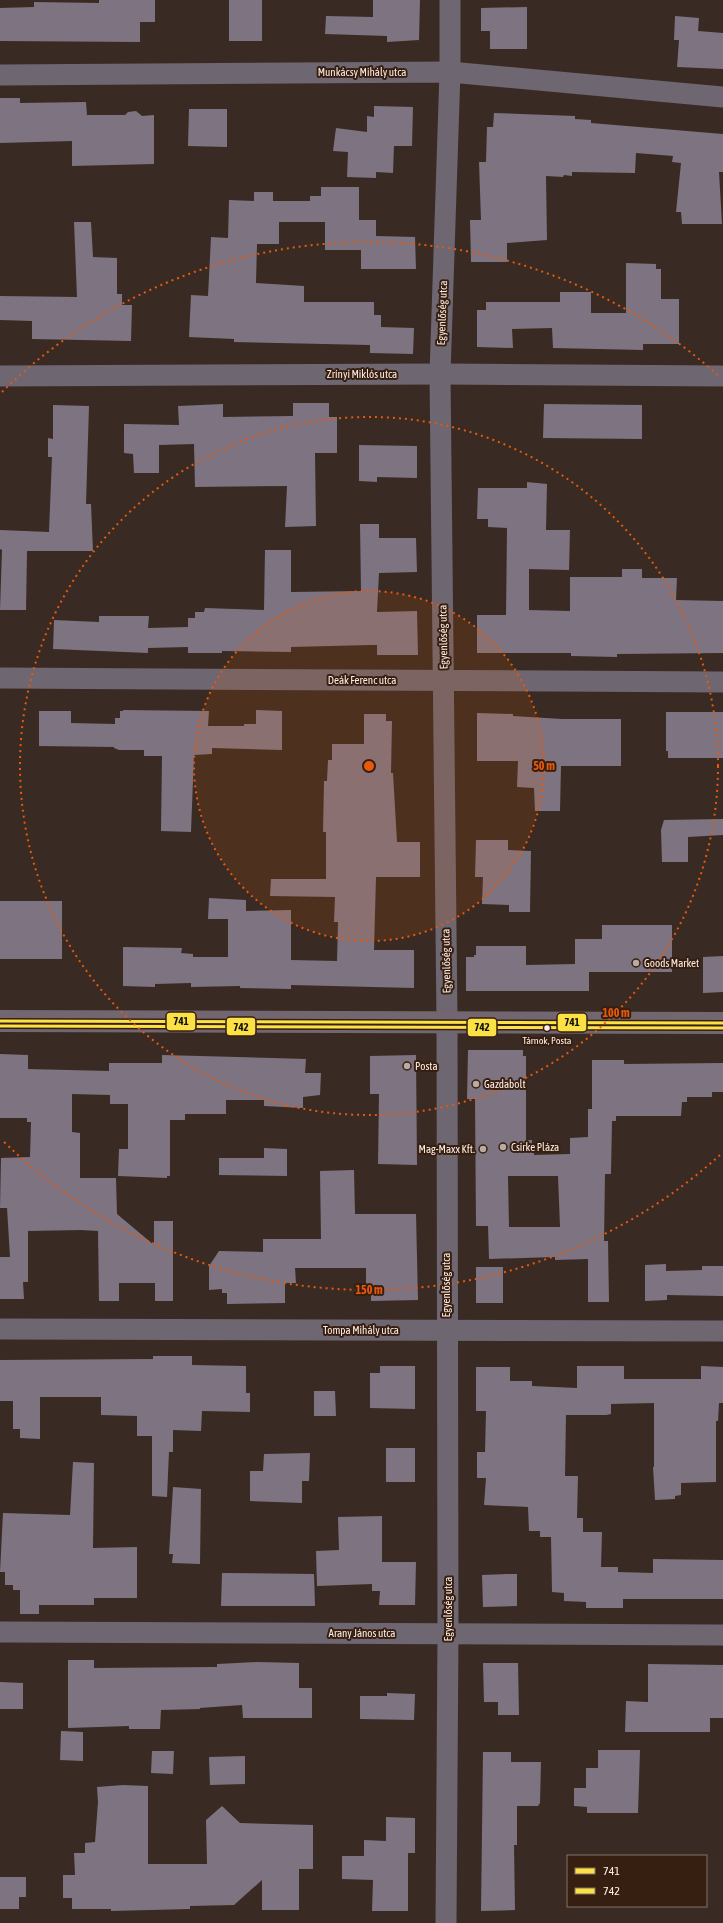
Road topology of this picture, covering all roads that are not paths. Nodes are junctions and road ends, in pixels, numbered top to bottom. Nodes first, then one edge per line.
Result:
1 (450, 0) edge
2 (450, 72) junction
3 (0, 74) edge
4 (723, 97) edge
5 (440, 374) junction
6 (0, 376) edge
7 (723, 376) edge
8 (0, 678) edge
9 (443, 680) junction
10 (723, 682) edge
11 (0, 1021) edge
12 (447, 1021) junction
13 (723, 1023) edge
14 (0, 1329) edge
15 (446, 1331) junction
16 (723, 1331) edge
17 (0, 1632) edge
18 (448, 1633) junction
19 (723, 1634) edge
20 (446, 1923) edge

1 - 2 street, Egyenlőség utca
2 - 3 street, Munkácsy Mihály utca
2 - 4 street, Munkácsy Mihály utca
2 - 5 street, Egyenlőség utca
5 - 6 street, Zrínyi Miklós utca
5 - 7 street, Zrínyi Miklós utca
5 - 9 street, Egyenlőség utca
8 - 9 street, Deák Ferenc utca
9 - 10 street, Deák Ferenc utca
9 - 12 street, Egyenlőség utca
11 - 12 street
12 - 13 street
12 - 15 street, Egyenlőség utca
14 - 15 street, Tompa Mihály utca
15 - 16 street, Tompa Mihály utca
15 - 18 street, Egyenlőség utca
17 - 18 street, Arany János utca
18 - 19 street, Arany János utca
18 - 20 street, Egyenlőség utca

